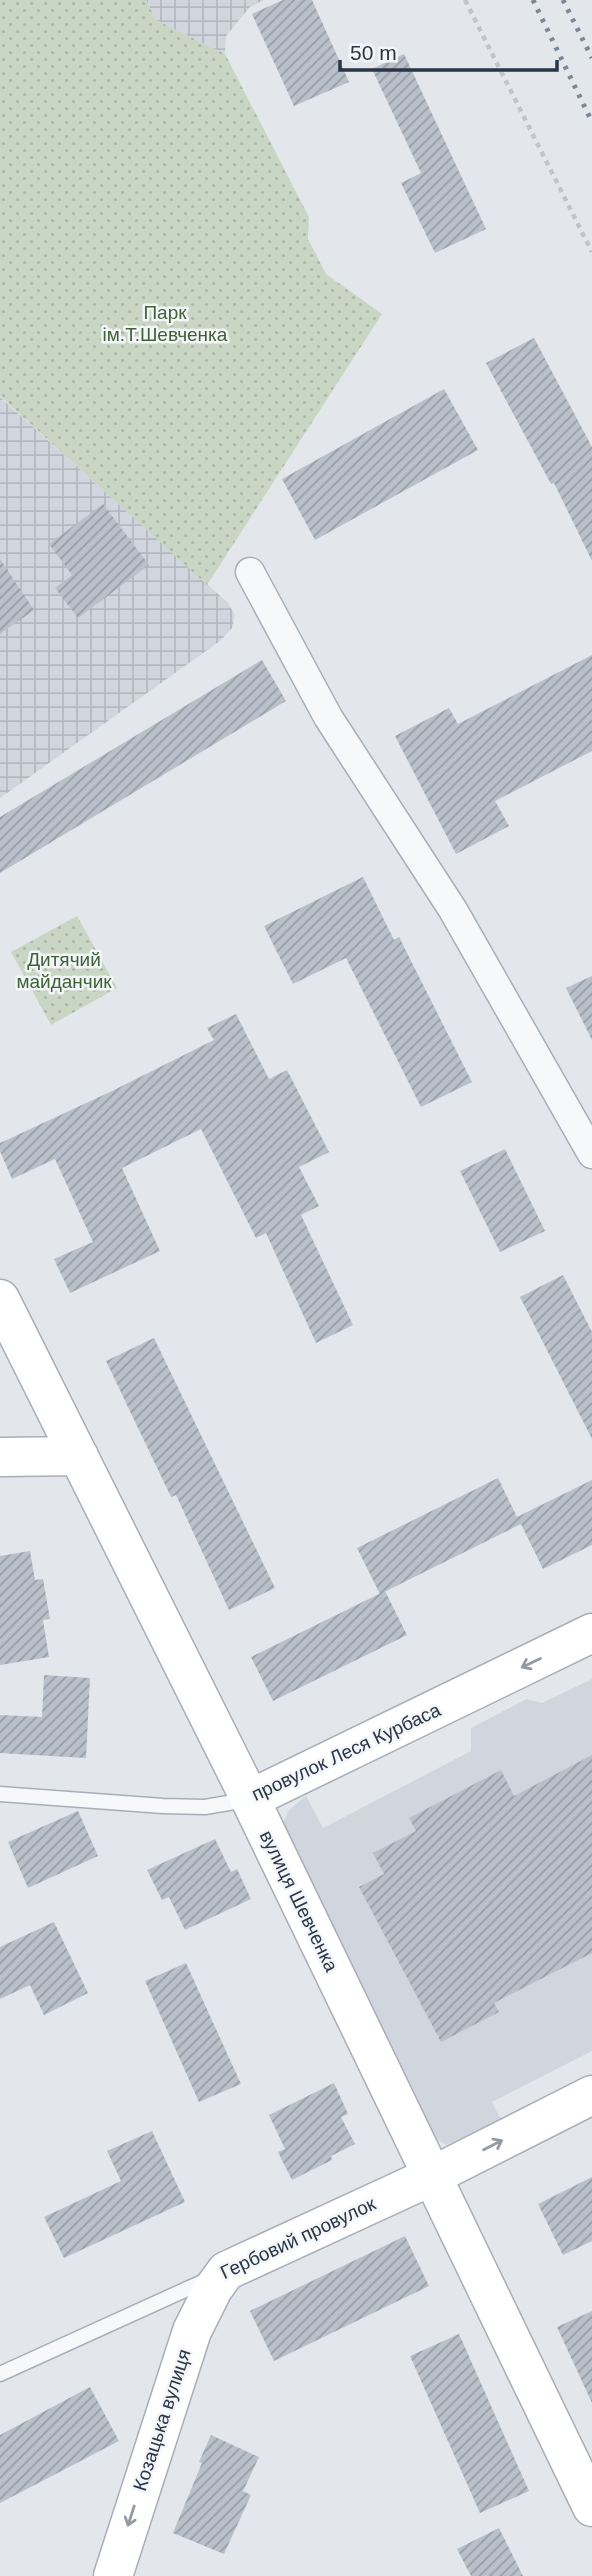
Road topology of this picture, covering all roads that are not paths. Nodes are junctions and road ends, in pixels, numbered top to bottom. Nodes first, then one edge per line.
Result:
1 (250, 572) dead end
2 (592, 1154) edge
3 (0, 1299) edge
4 (79, 1455) junction
5 (0, 1457) edge
6 (592, 1633) edge
7 (0, 1794) edge
8 (250, 1799) junction
9 (592, 2095) edge
10 (432, 2176) junction
11 (226, 2271) junction
12 (0, 2374) edge
13 (592, 2507) edge
14 (113, 2576) edge

1 - 2 street
3 - 4 street, вулиця Шевченка
4 - 5 street
4 - 8 street, вулиця Шевченка
6 -> 8 street, провулок Леся Курбаса
7 - 8 lane, провулок Леся Курбаса
8 - 10 street, вулиця Шевченка
10 -> 9 street, Гербовий провулок
10 - 11 street, Гербовий провулок
10 - 13 street, вулиця Шевченка
11 - 12 lane, Гербовий провулок
11 -> 14 street, Козацька вулиця

